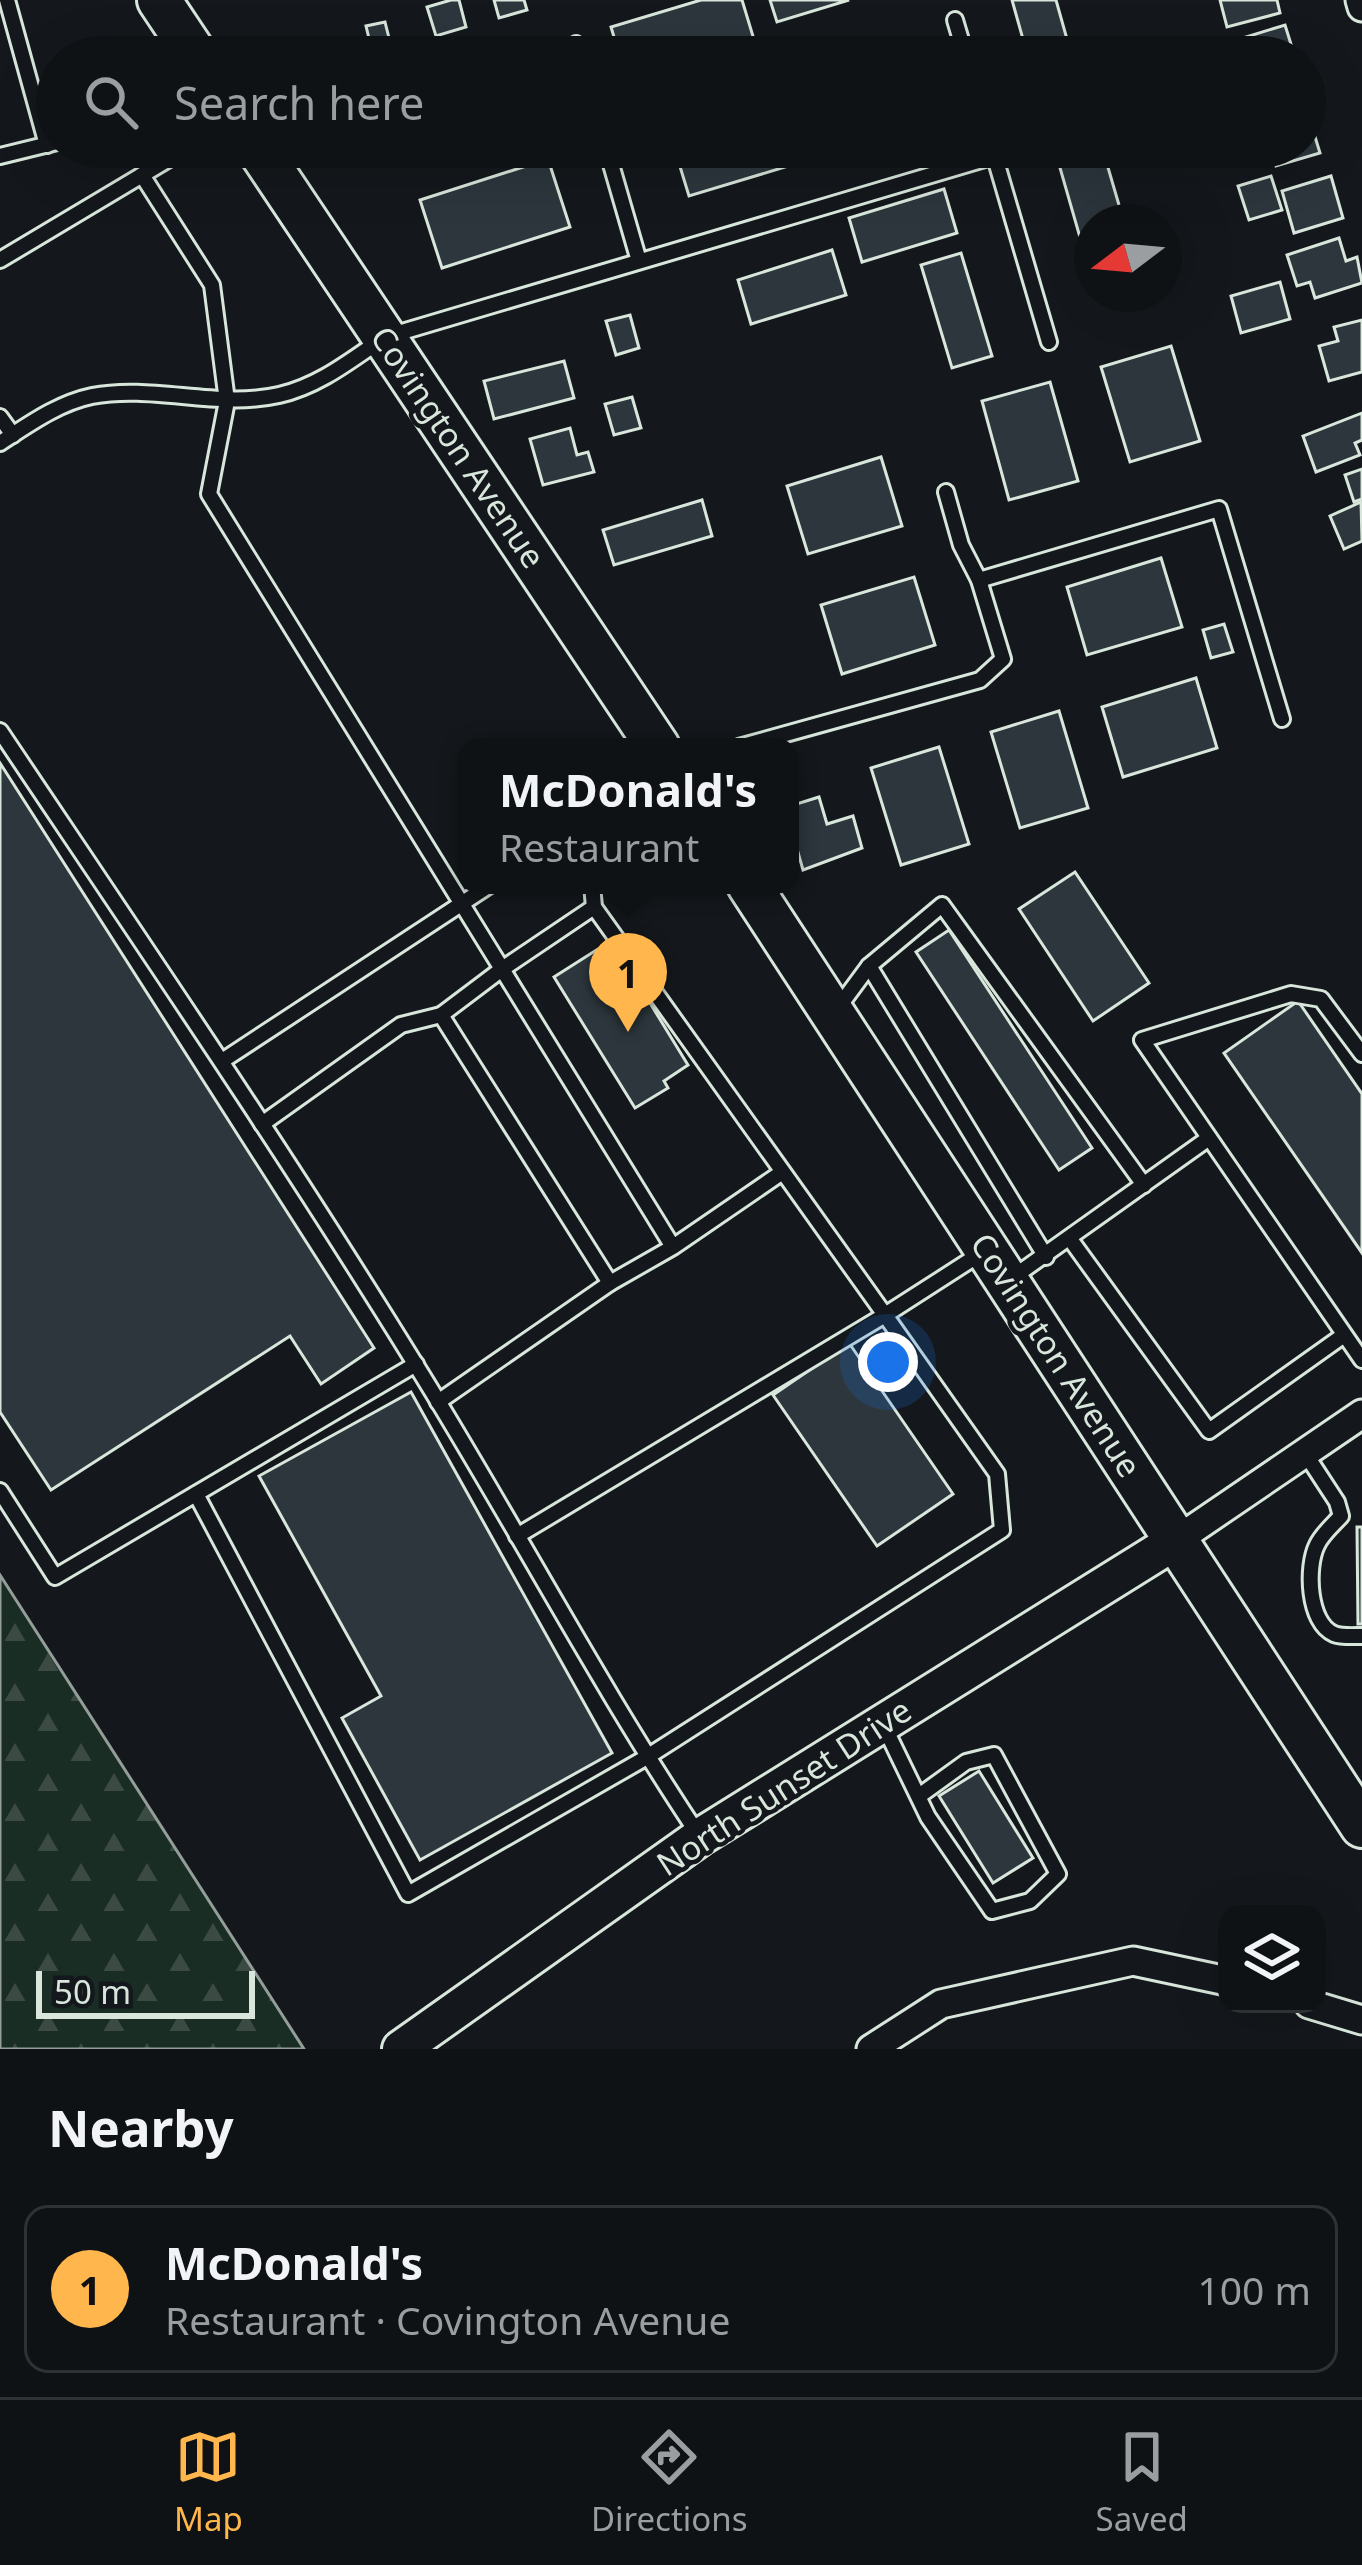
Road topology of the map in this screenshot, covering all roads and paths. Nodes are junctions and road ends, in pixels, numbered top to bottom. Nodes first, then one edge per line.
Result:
1 (7, 0) edge
2 (159, 0) edge
3 (955, 20) dead end
4 (183, 36) edge
5 (960, 36) edge
6 (36, 93) edge
7 (36, 148) edge
8 (0, 157) edge
9 (154, 168) edge
10 (271, 168) edge
11 (612, 168) edge
12 (938, 168) edge
13 (998, 168) edge
14 (142, 175) junction
15 (0, 260) edge
16 (639, 261) junction
17 (385, 337) junction
18 (1049, 342) dead end
19 (227, 400) junction
20 (0, 417) edge
21 (6, 439) edge
22 (946, 493) dead end
23 (979, 580) junction
24 (1282, 719) dead end
25 (0, 731) edge
26 (652, 738) edge
27 (771, 738) edge
28 (477, 894) edge
29 (593, 894) edge
30 (755, 894) edge
31 (462, 904) junction
32 (594, 907) junction
33 (869, 966) junction
34 (502, 968) junction
35 (833, 1014) junction
36 (440, 1015) junction
37 (1362, 1054) edge
38 (222, 1061) junction
39 (262, 1124) junction
40 (1208, 1138) junction
41 (782, 1173) junction
42 (1144, 1185) junction
43 (1070, 1239) junction
44 (674, 1246) junction
45 (1046, 1257) junction
46 (997, 1265) junction
47 (610, 1283) junction
48 (885, 1315) junction
49 (1345, 1335) junction
50 (1362, 1360) edge
51 (416, 1364) junction
52 (437, 1402) junction
53 (1362, 1414) edge
54 (1305, 1453) junction
55 (0, 1491) edge
56 (196, 1494) junction
57 (1362, 1515) edge
58 (1341, 1516) junction
59 (518, 1537) junction
60 (1177, 1540) junction
61 (1362, 1636) edge
62 (883, 1723) junction
63 (647, 1757) junction
64 (919, 1796) junction
65 (1362, 1826) edge
66 (700, 1837) junction
67 (1218, 1979) edge
68 (1326, 2009) edge
69 (1362, 2020) edge
70 (401, 2049) edge
71 (872, 2049) edge

1 - 6 lane
2 - 4 main road
3 - 5 lane
7 - 8 lane
9 - 14 lane
10 - 17 main road, Covington Avenue
11 - 16 lane
12 - 16 lane
13 - 18 lane
14 - 15 lane
14 - 19 lane
16 - 17 lane
17 - 19 lane
17 - 26 main road, Covington Avenue
19 - 21 lane
19 - 31 lane
20 - 21 lane
22 - 23 lane
23 - 24 lane
23 - 27 lane
25 - 38 lane
28 - 31 lane
29 - 32 lane
30 - 35 main road, Covington Avenue
31 - 34 lane
31 - 38 lane
32 - 34 lane
32 - 41 lane
33 - 35 lane
33 - 42 lane
33 - 45 lane
34 - 36 lane
34 - 44 lane
35 - 46 main road, Covington Avenue
36 - 39 lane
36 - 47 lane
37 - 40 lane
38 - 39 lane
39 - 51 lane
40 - 42 lane
40 - 49 lane
41 - 44 lane
41 - 48 lane
42 - 43 lane
43 - 45 lane
43 - 49 lane
44 - 47 lane
45 - 46 lane
46 - 48 lane
46 - 60 main road, Covington Avenue
47 - 52 lane
48 - 59 lane
48 - 63 lane
49 - 50 lane
51 - 52 lane
51 - 56 lane
52 - 59 lane
53 - 54 street
54 - 58 lane
54 - 60 street
55 - 56 lane
56 - 63 lane
57 - 58 lane
58 - 61 lane
59 - 63 lane
60 - 62 main road, North Sunset Drive
60 - 65 main road, Covington Avenue
62 - 64 lane
62 - 66 main road, North Sunset Drive
63 - 66 lane
64 - 64 lane
66 - 70 main road, North Sunset Drive
67 - 71 street
68 - 69 street

